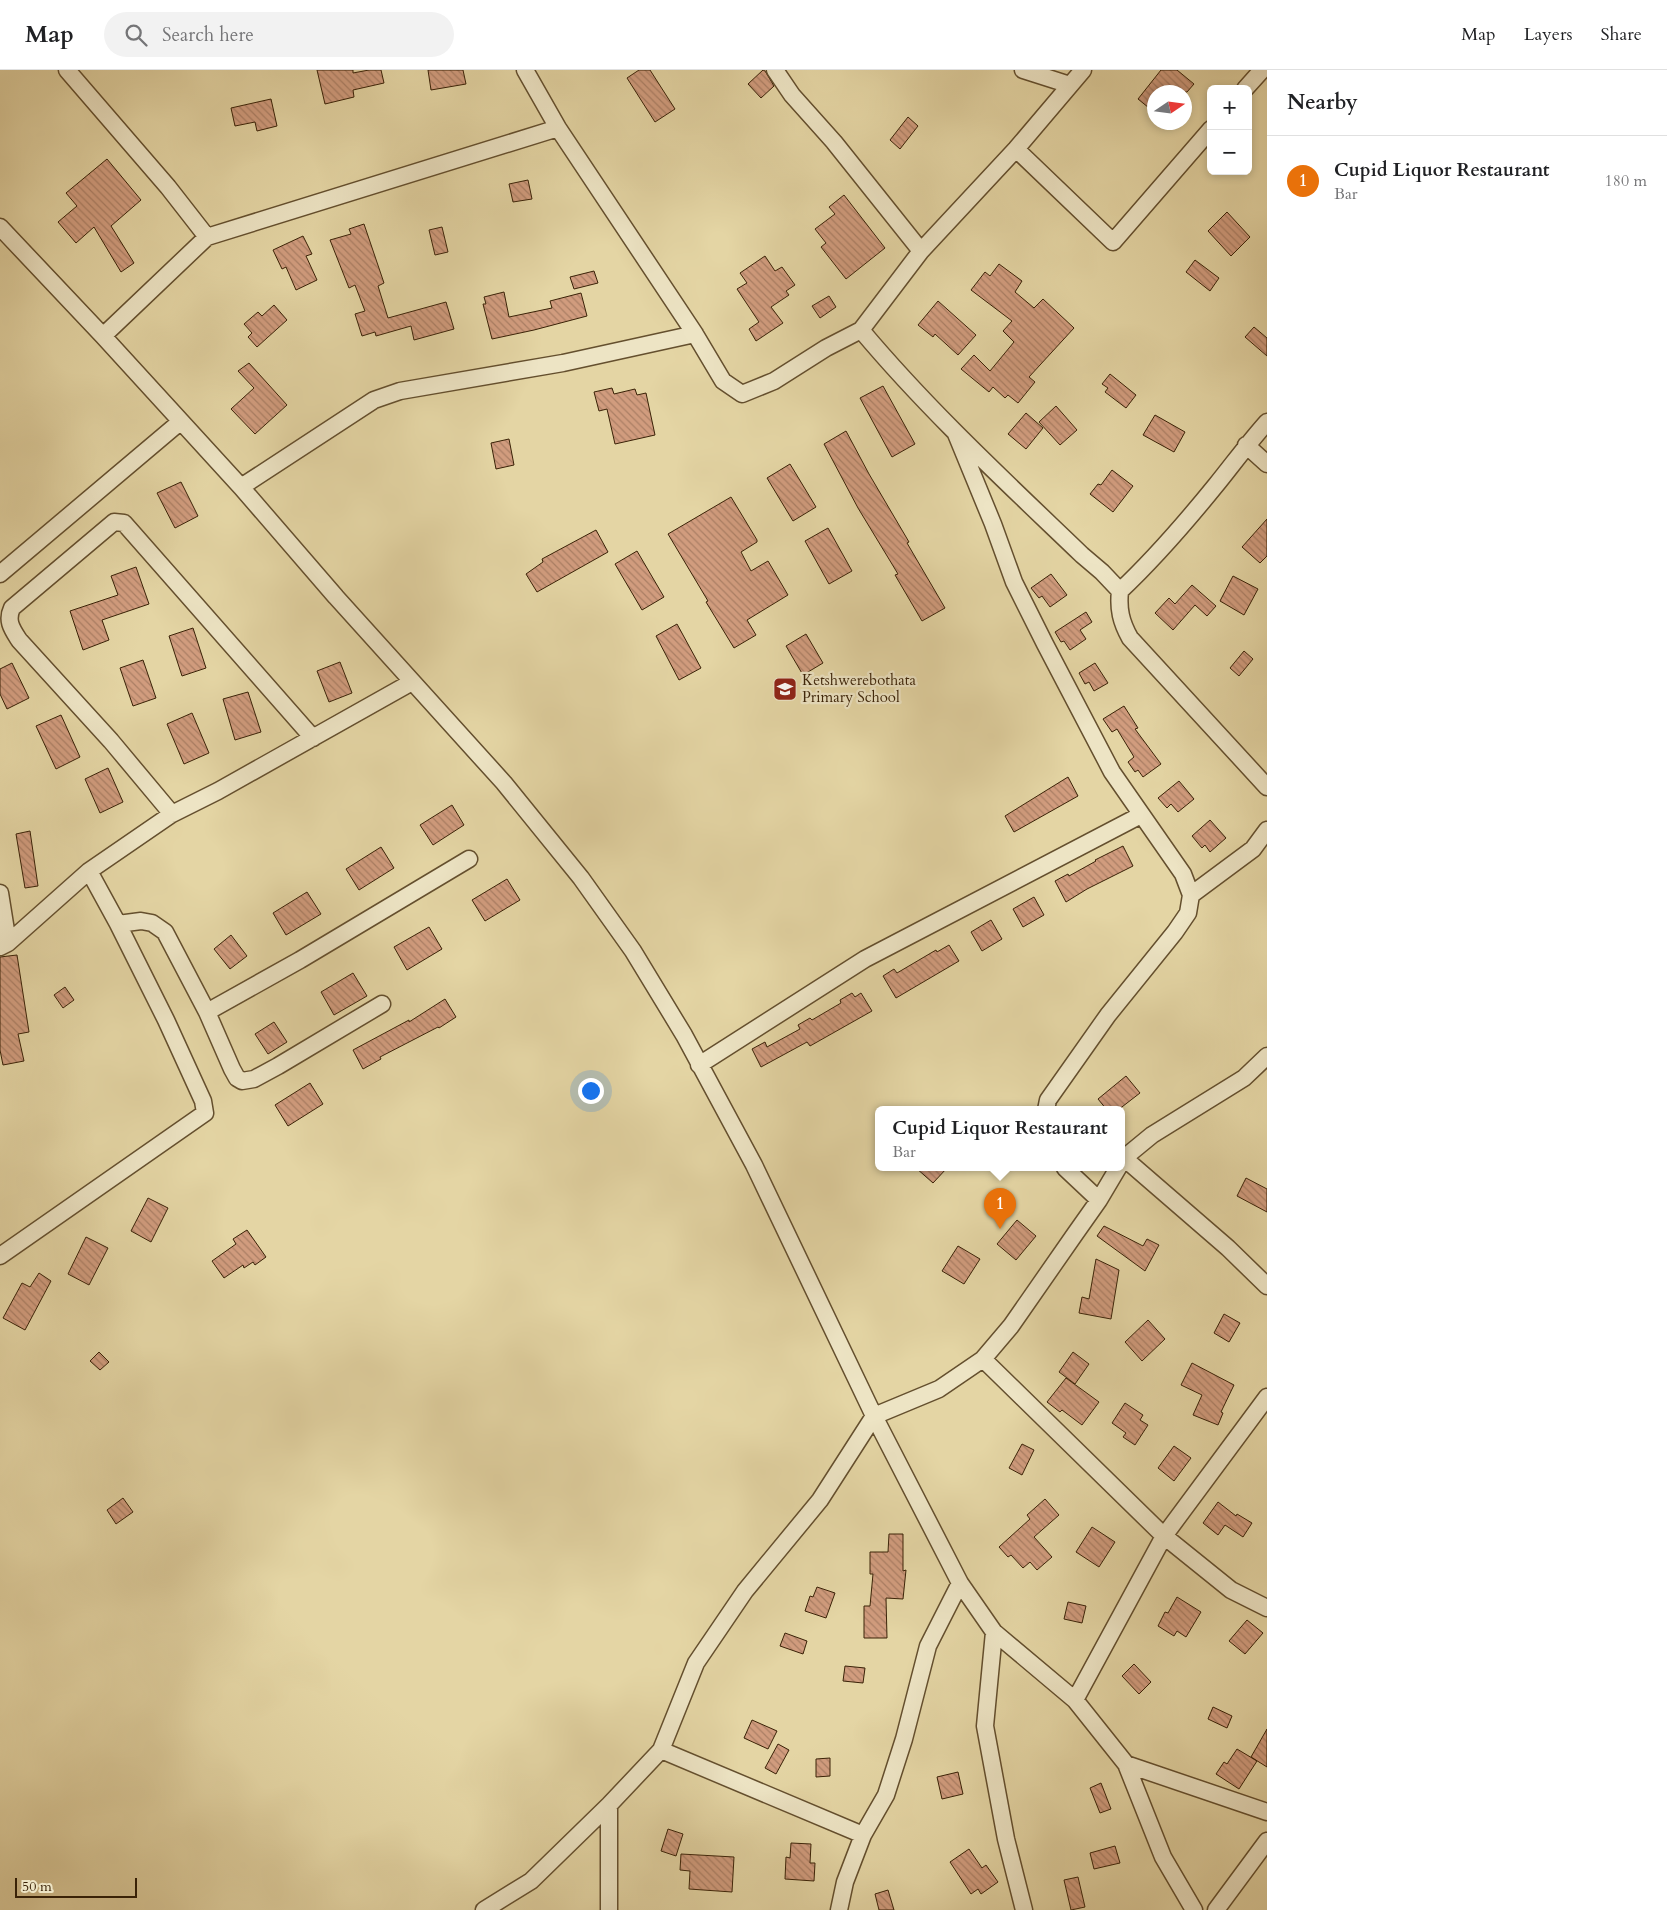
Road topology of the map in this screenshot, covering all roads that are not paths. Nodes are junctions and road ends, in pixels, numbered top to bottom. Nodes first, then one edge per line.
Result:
1 (67, 70) edge
2 (525, 70) edge
3 (775, 70) edge
4 (1023, 70) edge
5 (1083, 70) edge
6 (1262, 70) edge
7 (1070, 85) junction
8 (1249, 85) edge
9 (558, 128) junction
10 (1210, 130) edge
11 (1016, 149) junction
12 (0, 227) edge
13 (207, 237) junction
14 (921, 251) junction
15 (861, 330) junction
16 (695, 334) junction
17 (103, 336) junction
18 (180, 422) junction
19 (1267, 422) edge
20 (956, 434) junction
21 (1246, 445) junction
22 (1267, 464) edge
23 (240, 486) junction
24 (0, 574) edge
25 (1120, 591) junction
26 (412, 682) junction
27 (313, 738) junction
28 (1267, 787) edge
29 (172, 814) junction
30 (1141, 815) junction
31 (1267, 830) edge
32 (468, 859) dead end
33 (89, 871) junction
34 (0, 893) edge
35 (1190, 895) junction
36 (118, 924) junction
37 (4, 945) edge
38 (382, 1004) dead end
39 (207, 1012) junction
40 (1267, 1056) edge
41 (698, 1065) junction
42 (1047, 1106) edge
43 (1125, 1159) edge
44 (1125, 1166) edge
45 (1068, 1171) edge
46 (1116, 1171) edge
47 (1099, 1200) junction
48 (0, 1256) edge
49 (1267, 1286) edge
50 (983, 1359) junction
51 (1267, 1397) edge
52 (874, 1416) junction
53 (1164, 1536) junction
54 (960, 1583) junction
55 (1267, 1608) edge
56 (994, 1632) junction
57 (1075, 1700) junction
58 (661, 1750) junction
59 (1126, 1764) junction
60 (609, 1805) junction
61 (1267, 1812) edge
62 (863, 1835) junction
63 (1267, 1841) edge
64 (484, 1910) edge
65 (609, 1910) edge
66 (839, 1910) edge
67 (1024, 1910) edge
68 (1194, 1910) edge
69 (1216, 1910) edge

1 - 13 street
2 - 9 street
3 - 14 street
4 - 7 street
5 - 7 street
6 - 8 street
7 - 11 street
9 - 13 street
9 - 16 street
10 - 11 street
11 - 14 street
12 - 17 street
13 - 17 street
14 - 15 street
15 - 16 street
15 - 20 street
16 - 23 street
17 - 18 street
18 - 23 street
18 - 24 street
19 - 21 street
20 - 25 street
20 - 30 street
21 - 22 street
21 - 25 street
23 - 26 street
25 - 28 street
26 - 27 street
26 - 41 street
27 - 29 street
27 - 29 street
29 - 33 street
30 - 35 street
30 - 41 street
31 - 35 street
32 - 39 street
33 - 36 street
33 - 37 street
34 - 37 street
35 - 42 street
36 - 39 street
36 - 48 street
38 - 39 street
40 - 43 street
41 - 52 street
44 - 49 street
45 - 47 street
46 - 47 street
47 - 50 street
50 - 52 street
50 - 53 street
51 - 53 street
52 - 54 street
52 - 58 street
53 - 55 street
53 - 57 street
54 - 56 street
54 - 62 street
56 - 57 street
56 - 67 street
57 - 59 street
58 - 60 street
58 - 62 street
59 - 61 street
59 - 68 street
60 - 64 street
60 - 65 street
62 - 66 street
63 - 69 street

